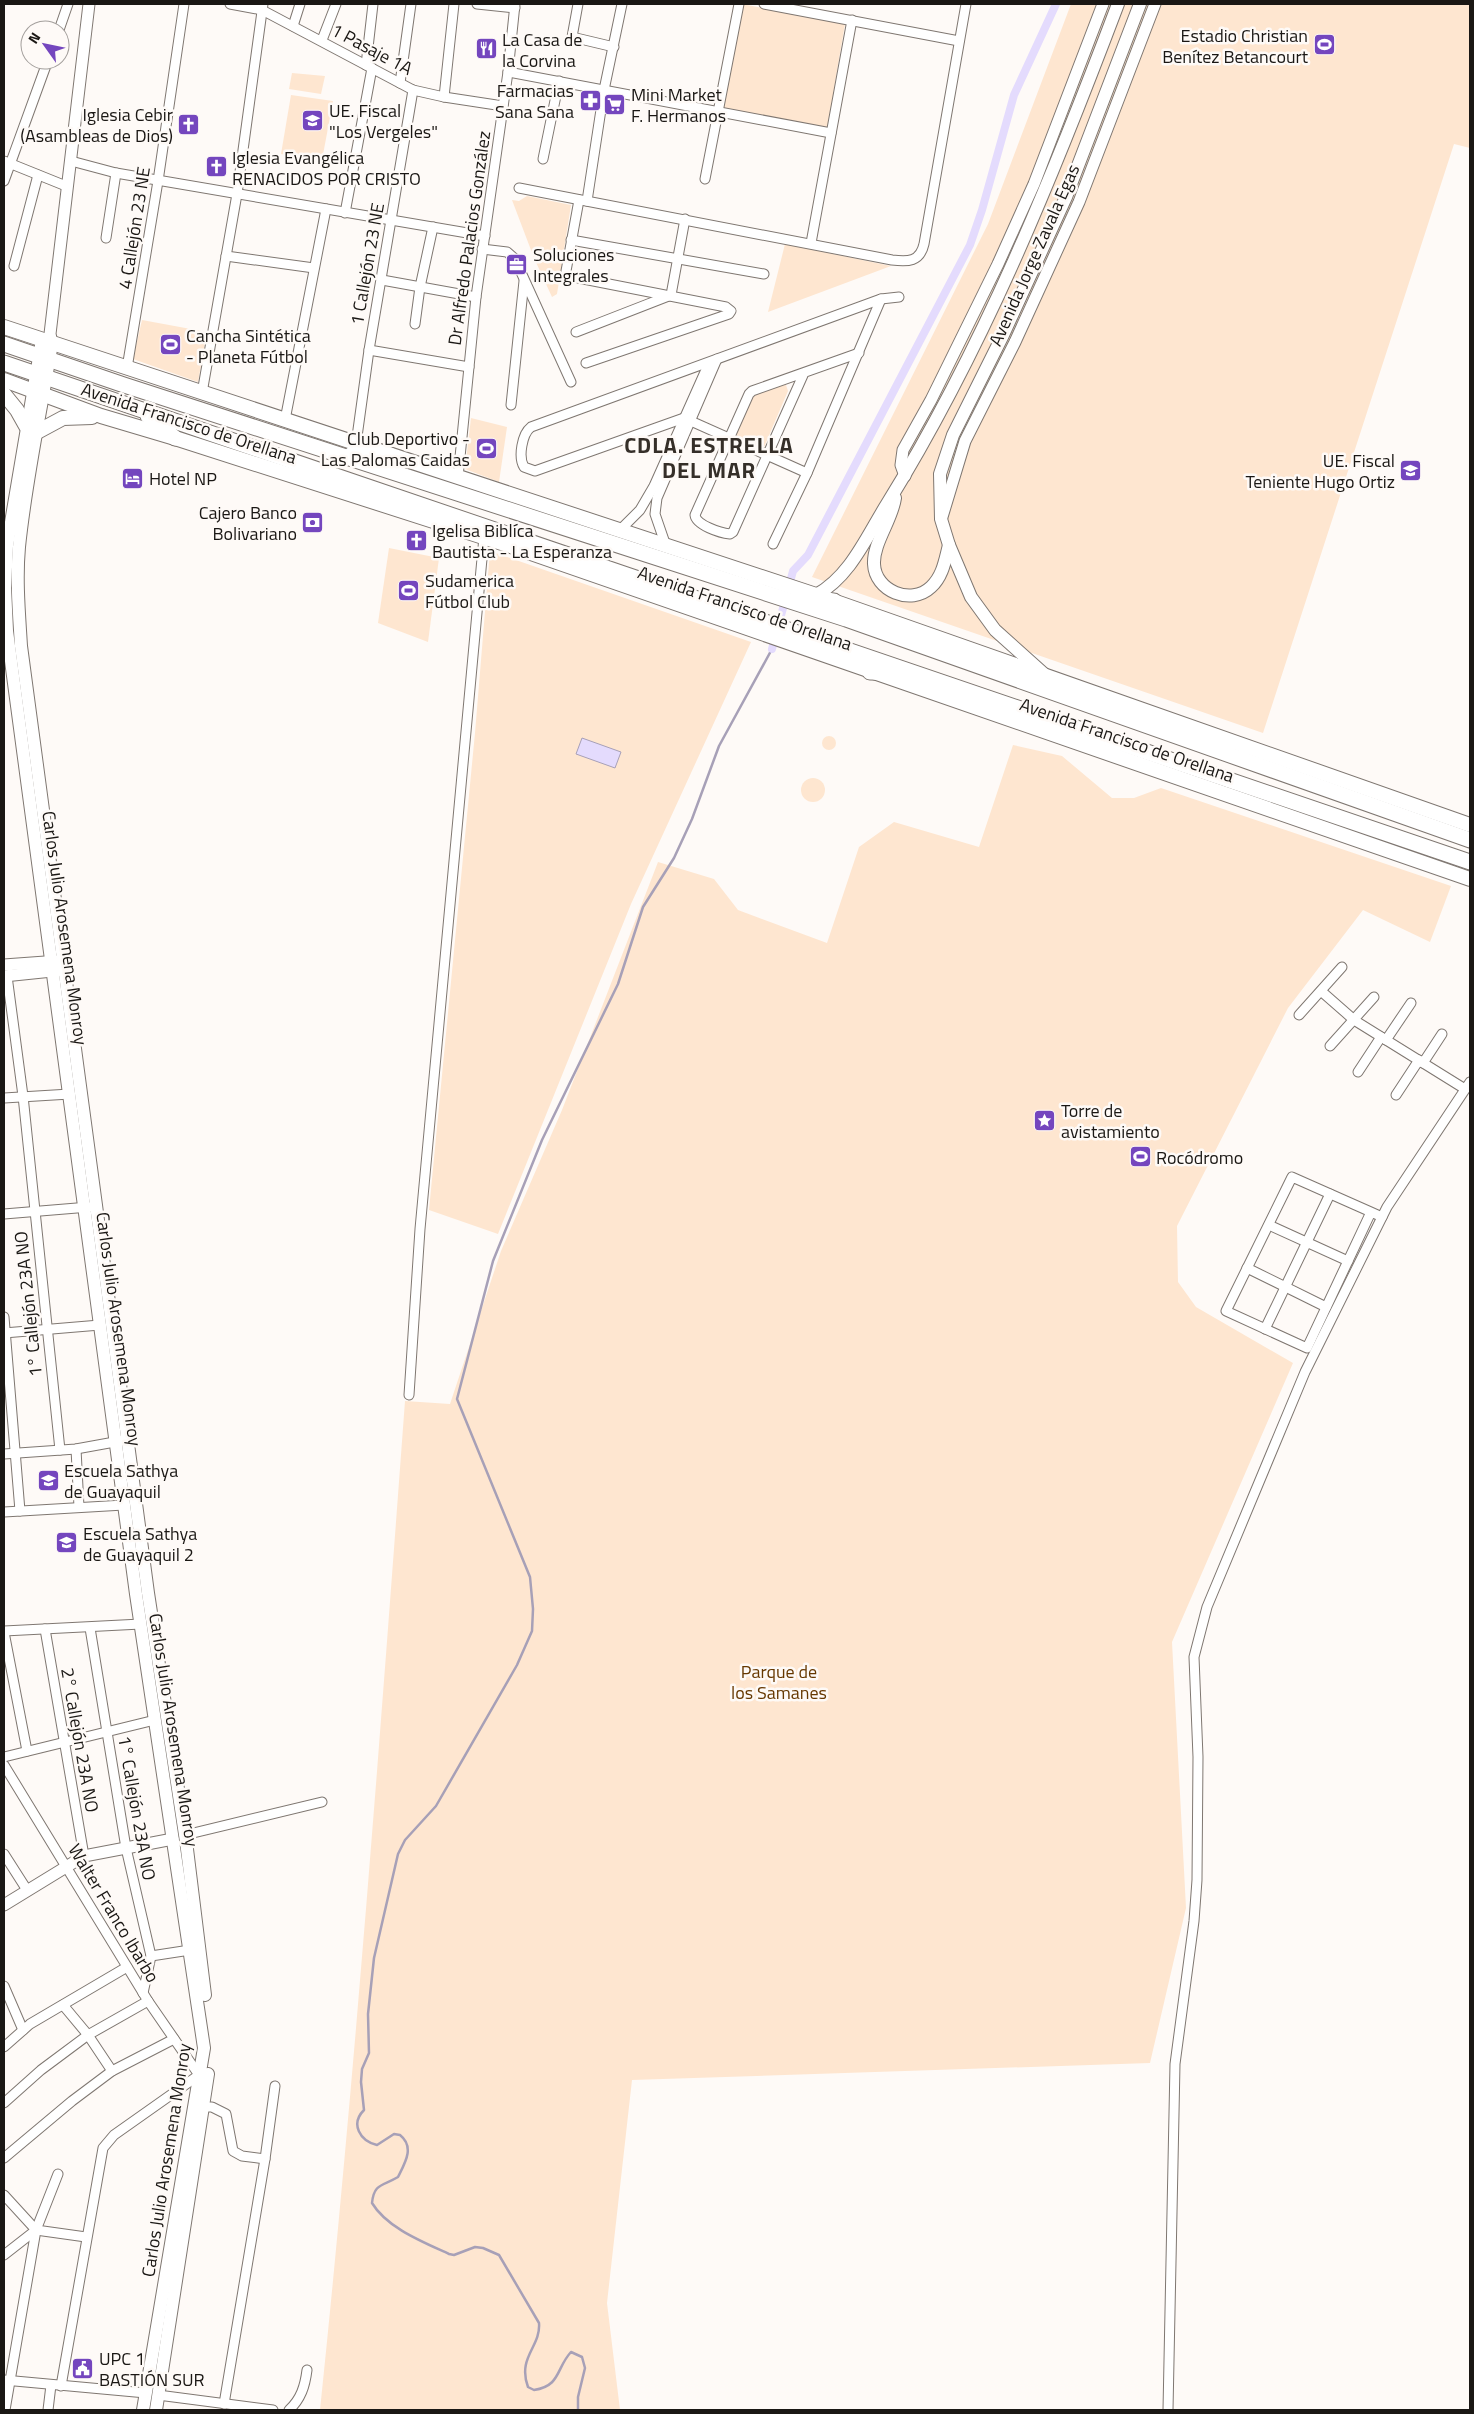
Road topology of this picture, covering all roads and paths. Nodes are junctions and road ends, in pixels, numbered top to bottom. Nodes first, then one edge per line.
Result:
1 (68, 4) edge
2 (90, 4) edge
3 (184, 4) edge
4 (230, 4) edge
5 (300, 4) edge
6 (336, 4) edge
7 (373, 4) edge
8 (410, 4) edge
9 (454, 4) edge
10 (477, 4) edge
11 (578, 4) edge
12 (622, 4) edge
13 (739, 4) edge
14 (764, 4) edge
15 (966, 4) edge
16 (1103, 4) edge
17 (1118, 4) edge
18 (1140, 4) edge
19 (1155, 4) edge
20 (515, 6) edge
21 (263, 7) edge
22 (62, 20) edge
23 (852, 20) junction
24 (293, 26) junction
25 (322, 40) junction
26 (959, 41) junction
27 (614, 47) junction
28 (369, 67) junction
29 (44, 70) edge
30 (508, 72) junction
31 (559, 81) junction
32 (400, 83) junction
33 (413, 90) junction
34 (604, 90) junction
35 (444, 98) junction
36 (503, 106) junction
37 (718, 112) junction
38 (831, 133) junction
39 (543, 160) dead end
40 (71, 161) junction
41 (7, 163) edge
42 (116, 173) junction
43 (38, 175) junction
44 (706, 179) dead end
45 (158, 180) junction
46 (4, 181) edge
47 (66, 186) junction
48 (519, 188) dead end
49 (238, 194) junction
50 (583, 200) junction
51 (326, 209) junction
52 (345, 213) junction
53 (685, 219) junction
54 (391, 222) junction
55 (433, 227) junction
56 (485, 236) junction
57 (106, 238) dead end
58 (571, 240) junction
59 (810, 243) junction
60 (482, 249) junction
61 (226, 256) junction
62 (677, 260) junction
63 (14, 266) dead end
64 (314, 268) junction
65 (764, 274) dead end
66 (382, 280) junction
67 (524, 281) junction
68 (420, 287) junction
69 (671, 294) junction
70 (476, 297) junction
71 (899, 297) dead end
72 (881, 299) junction
73 (415, 324) dead end
74 (4, 327) edge
75 (576, 332) dead end
76 (48, 339) junction
77 (4, 344) edge
78 (368, 350) junction
79 (859, 353) junction
80 (44, 358) junction
81 (713, 361) junction
82 (4, 363) edge
83 (586, 363) dead end
84 (469, 367) junction
85 (127, 368) junction
86 (804, 373) junction
87 (41, 375) junction
88 (4, 380) edge
89 (571, 382) dead end
90 (38, 393) junction
91 (202, 393) junction
92 (4, 394) edge
93 (511, 405) dead end
94 (134, 407) junction
95 (101, 416) junction
96 (285, 420) junction
97 (688, 420) junction
98 (31, 429) junction
99 (175, 438) junction
100 (728, 439) junction
101 (356, 444) junction
102 (333, 453) junction
103 (390, 455) junction
104 (767, 456) junction
105 (807, 473) junction
106 (905, 476) junction
107 (458, 477) junction
108 (895, 490) junction
109 (941, 518) junction
110 (13, 519) edge
111 (618, 530) junction
112 (484, 537) junction
113 (773, 544) dead end
114 (949, 545) junction
115 (666, 546) junction
116 (771, 588) junction
117 (807, 597) junction
118 (834, 601) junction
119 (859, 624) junction
120 (758, 625) junction
121 (787, 635) junction
122 (11, 646) edge
123 (13, 663) edge
124 (870, 672) junction
125 (923, 674) junction
126 (1046, 676) junction
127 (1470, 825) edge
128 (1470, 840) edge
129 (1470, 862) edge
130 (1470, 879) edge
131 (58, 966) junction
132 (1342, 967) dead end
133 (5, 972) edge
134 (1320, 991) junction
135 (1374, 997) dead end
136 (1411, 1003) dead end
137 (1299, 1015) dead end
138 (1354, 1020) junction
139 (1442, 1034) dead end
140 (1384, 1038) junction
141 (1330, 1046) dead end
142 (1421, 1062) junction
143 (1358, 1072) dead end
144 (1468, 1086) edge
145 (70, 1094) junction
146 (1396, 1095) dead end
147 (23, 1096) junction
148 (4, 1098) edge
149 (1330, 1194) junction
150 (91, 1206) junction
151 (35, 1211) junction
152 (1371, 1212) junction
153 (4, 1214) edge
154 (1382, 1217) junction
155 (1269, 1225) junction
156 (1307, 1242) junction
157 (1348, 1261) junction
158 (1248, 1268) junction
159 (1285, 1287) junction
160 (1326, 1307) junction
161 (4, 1317) edge
162 (100, 1324) junction
163 (1265, 1329) junction
164 (48, 1330) junction
165 (5, 1333) edge
166 (409, 1395) dead end
167 (122, 1441) junction
168 (76, 1449) junction
169 (60, 1450) junction
170 (16, 1453) junction
171 (4, 1454) edge
172 (124, 1505) junction
173 (79, 1507) junction
174 (20, 1511) junction
175 (4, 1512) edge
176 (140, 1624) junction
177 (90, 1628) junction
178 (44, 1629) junction
179 (4, 1632) edge
180 (155, 1720) junction
181 (107, 1732) junction
182 (64, 1742) junction
183 (26, 1751) junction
184 (4, 1757) edge
185 (4, 1765) edge
186 (322, 1802) dead end
187 (179, 1840) junction
188 (126, 1848) junction
189 (4, 1854) edge
190 (84, 1856) junction
191 (67, 1866) junction
192 (27, 1890) junction
193 (4, 1905) edge
194 (190, 1950) junction
195 (151, 1956) junction
196 (127, 1967) junction
197 (4, 1988) edge
198 (143, 1993) junction
199 (148, 2001) junction
200 (63, 2005) junction
201 (23, 2030) junction
202 (88, 2035) junction
203 (174, 2039) junction
204 (4, 2047) edge
205 (112, 2071) junction
206 (203, 2076) junction
207 (275, 2086) dead end
208 (4, 2103) edge
209 (203, 2107) junction
210 (4, 2158) edge
211 (265, 2159) junction
212 (58, 2174) dead end
213 (4, 2195) edge
214 (36, 2230) junction
215 (86, 2237) junction
216 (4, 2255) edge
217 (307, 2370) dead end
218 (7, 2380) edge
219 (51, 2386) junction
220 (61, 2386) junction
221 (152, 2394) junction
222 (224, 2404) junction
223 (5, 2410) edge
224 (48, 2410) edge
225 (144, 2410) edge
226 (156, 2410) edge
227 (273, 2410) edge
228 (289, 2410) edge
229 (1168, 2410) edge

1 - 22 street
2 - 40 street
3 - 45 street, 4 Callejón 23 NE
4 - 21 street, 1 Pasaje 1A
5 - 24 street
6 - 25 street
7 - 28 street
8 - 32 street
9 - 35 street
10 - 20 street
11 - 27 street
12 - 27 street
13 - 37 street
14 - 23 street
15 - 26 street
16 - 106 street, Avenida Jorge Zavala Egas
17 - 106 main road, Avenida Jorge Zavala Egas
18 - 109 main road, Avenida Jorge Zavala Egas
19 - 109 street, Avenida Jorge Zavala Egas
20 - 30 street, Dr Alfredo Palacios González
21 - 24 street, 1 Pasaje 1A
21 - 49 street
23 - 26 street
23 - 38 street
24 - 25 street, 1 Pasaje 1A
25 - 28 street, 1 Pasaje 1A
26 - 59 street
27 - 34 street
28 - 32 street, 1 Pasaje 1A
28 - 52 street
29 - 41 street
30 - 31 street
30 - 36 street, Dr Alfredo Palacios González
31 - 34 street
31 - 39 street
32 - 33 street, 1 Pasaje 1A
33 - 35 street, 1 Pasaje 1A
33 - 54 street, 1 Callejón 23 NE
34 - 37 street
34 - 50 street
35 - 36 street, 1 Pasaje 1A
36 - 56 street, Dr Alfredo Palacios González
37 - 38 street
37 - 44 street
38 - 59 street
40 - 42 street
40 - 47 street
41 - 43 street
41 - 46 street
42 - 45 street
42 - 57 street
43 - 47 street
43 - 63 street
45 - 49 street
45 - 85 street, 4 Callejón 23 NE
47 - 76 street
48 - 50 street
49 - 51 street
49 - 61 street
50 - 53 street
50 - 58 street
51 - 52 street
51 - 64 street
52 - 54 street
53 - 59 street
53 - 62 street
54 - 55 street
54 - 66 street, 1 Callejón 23 NE
55 - 56 street
55 - 68 street
56 - 60 street, Dr Alfredo Palacios González
58 - 62 street
58 - 69 street
60 - 67 street
60 - 70 street, Dr Alfredo Palacios González
61 - 64 street
61 - 91 street
62 - 65 street
62 - 69 street
64 - 96 street
66 - 68 street
66 - 78 street, 1 Callejón 23 NE
67 - 89 street
67 - 93 street
68 - 70 street
68 - 73 street
69 - 75 street
69 - 83 street
70 - 84 street, Dr Alfredo Palacios González
71 - 72 street
72 - 79 street
72 - 81 street
74 - 76 main road, Avenida Francisco de Orellana
76 - 80 main road, Carlos Julio Arosemena Monroy
76 - 85 main road, Avenida Francisco de Orellana
77 - 80 highway, Avenida Francisco de Orellana
78 - 84 street
78 - 101 street, 1 Callejón 23 NE
79 - 86 street
79 - 105 street
80 - 87 main road, Carlos Julio Arosemena Monroy
80 - 102 highway, Avenida Francisco de Orellana
81 - 97 street
81 - 97 street
82 - 87 highway, Avenida Francisco de Orellana
84 - 107 street, Dr Alfredo Palacios González
85 - 91 main road, Avenida Francisco de Orellana
86 - 100 street
86 - 104 street
87 - 90 main road, Carlos Julio Arosemena Monroy
87 - 94 highway, Avenida Francisco de Orellana
88 - 90 main road, Avenida Francisco de Orellana
90 - 95 main road, Avenida Francisco de Orellana
90 - 98 main road, Carlos Julio Arosemena Monroy
91 - 96 main road, Avenida Francisco de Orellana
92 - 98 main road
94 - 99 highway
94 - 120 highway, Avenida Francisco de Orellana
95 - 98 main road
95 - 99 main road, Avenida Francisco de Orellana
96 - 101 main road, Avenida Francisco de Orellana
97 - 100 street
97 - 111 street
97 - 115 street
98 - 110 main road, Carlos Julio Arosemena Monroy
99 - 112 main road, Avenida Francisco de Orellana
100 - 104 street
100 - 104 street
101 - 103 main road, Avenida Francisco de Orellana
102 - 103 highway
102 - 116 highway, Avenida Francisco de Orellana
103 - 107 main road, Avenida Francisco de Orellana
104 - 105 street
105 - 113 street
106 - 108 main road, Avenida Jorge Zavala Egas
107 - 111 main road, Avenida Francisco de Orellana
108 - 114 main road
108 - 117 main road, Avenida Jorge Zavala Egas
109 - 114 main road, Avenida Jorge Zavala Egas
110 - 122 main road, Carlos Julio Arosemena Monroy
111 - 115 main road, Avenida Francisco de Orellana
112 - 120 main road, Avenida Francisco de Orellana
112 - 166 street
114 - 126 main road, Avenida Jorge Zavala Egas
115 - 116 main road, Avenida Francisco de Orellana
116 - 117 highway, Avenida Francisco de Orellana
117 - 118 main road, Avenida Francisco de Orellana
117 - 119 highway, Avenida Francisco de Orellana
118 - 119 highway
118 - 126 main road, Avenida Francisco de Orellana
119 - 128 highway, Avenida Francisco de Orellana
120 - 121 highway, Avenida Francisco de Orellana
121 - 124 main road, Avenida Francisco de Orellana
121 - 125 highway, Avenida Francisco de Orellana
122 - 123 main road, Carlos Julio Arosemena Monroy
123 - 131 main road, Carlos Julio Arosemena Monroy
124 - 125 highway
124 - 130 main road, Avenida Francisco de Orellana
125 - 129 highway, Avenida Francisco de Orellana
126 - 127 main road, Avenida Francisco de Orellana
131 - 133 street
131 - 145 main road, Carlos Julio Arosemena Monroy
131 - 150 main road, Carlos Julio Arosemena Monroy
132 - 134 street
133 - 147 street, 1° Callejón 23A NO
134 - 137 street
134 - 138 street
135 - 138 street
136 - 140 street
138 - 140 street
138 - 141 street
139 - 142 street
140 - 142 street
140 - 143 street
142 - 144 street
142 - 146 street
144 - 154 street
145 - 147 street
145 - 150 main road, Carlos Julio Arosemena Monroy
147 - 148 street
147 - 151 street, 1° Callejón 23A NO
149 - 152 street
149 - 155 street
149 - 156 street
150 - 151 street
150 - 162 main road, Carlos Julio Arosemena Monroy
150 - 167 main road, Carlos Julio Arosemena Monroy
151 - 153 street
151 - 164 street, 1° Callejón 23A NO
152 - 154 street
152 - 157 street
154 - 229 street
155 - 156 street
155 - 158 street
156 - 157 street
156 - 159 street
157 - 160 street
158 - 159 street
158 - 163 street
159 - 160 street
159 - 163 street
160 - 163 street
161 - 165 street
162 - 164 street
162 - 167 main road, Carlos Julio Arosemena Monroy
164 - 165 street
164 - 169 street, 1° Callejón 23A NO
165 - 170 street
167 - 168 street
167 - 172 main road, Carlos Julio Arosemena Monroy
167 - 187 main road, Carlos Julio Arosemena Monroy
168 - 169 street
168 - 173 street
169 - 170 street
170 - 171 street
170 - 174 street
172 - 173 street
172 - 176 main road, Carlos Julio Arosemena Monroy
173 - 174 street
174 - 175 street
176 - 177 street
176 - 180 main road, Carlos Julio Arosemena Monroy
177 - 178 street
177 - 181 street, 1° Callejón 23A NO
178 - 179 street
178 - 182 street, 2° Callejón 23A NO
179 - 183 street
180 - 181 street
180 - 187 main road, Carlos Julio Arosemena Monroy
181 - 182 street
181 - 188 street, 1° Callejón 23A NO
182 - 183 street
182 - 190 street, 2° Callejón 23A NO
183 - 184 street
185 - 191 street, Walter Franco Ibarbo
186 - 187 street
187 - 188 street
187 - 194 main road, Carlos Julio Arosemena Monroy
187 - 206 main road, Carlos Julio Arosemena Monroy
188 - 190 street
188 - 195 street, 1° Callejón 23A NO
189 - 192 street
190 - 191 street
191 - 192 street
191 - 196 street, Walter Franco Ibarbo
192 - 193 street
194 - 195 street
194 - 206 main road, Carlos Julio Arosemena Monroy
195 - 198 street, 1° Callejón 23A NO
196 - 198 street, Walter Franco Ibarbo
196 - 200 street
197 - 201 street
198 - 199 street, Walter Franco Ibarbo
199 - 202 street
199 - 203 street, Walter Franco Ibarbo
200 - 201 street
200 - 202 street
201 - 204 street
202 - 205 street
202 - 208 street
203 - 205 street
203 - 206 street, Walter Franco Ibarbo
205 - 210 street
206 - 209 main road, Carlos Julio Arosemena Monroy
206 - 215 street
206 - 221 main road, Carlos Julio Arosemena Monroy
207 - 211 street
209 - 211 street
209 - 221 main road, Carlos Julio Arosemena Monroy
211 - 222 street
212 - 214 street
213 - 214 street
214 - 215 street
214 - 216 street
214 - 218 street
215 - 220 street
217 - 228 street
218 - 219 street
218 - 223 street
219 - 220 street
219 - 224 street
220 - 221 street
221 - 222 street
221 - 225 main road, Carlos Julio Arosemena Monroy
221 - 226 main road, Carlos Julio Arosemena Monroy
222 - 227 street

